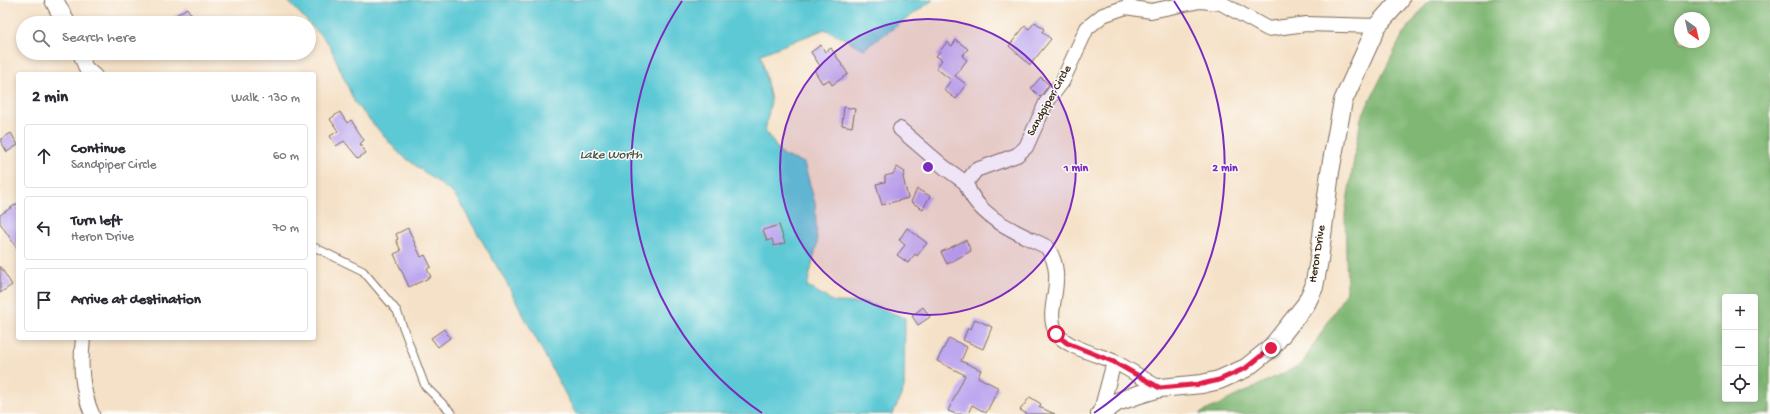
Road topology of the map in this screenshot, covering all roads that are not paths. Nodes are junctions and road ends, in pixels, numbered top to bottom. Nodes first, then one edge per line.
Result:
1 (54, 0) edge
2 (1400, 0) edge
3 (62, 16) edge
4 (1377, 26) junction
5 (82, 60) edge
6 (84, 60) edge
7 (87, 72) edge
8 (96, 72) edge
9 (900, 129) dead end
10 (966, 183) junction
11 (316, 248) edge
12 (83, 340) edge
13 (1114, 362) junction
14 (1160, 388) junction
15 (452, 413) dead end
16 (92, 414) edge
17 (1100, 414) edge

1 - 3 street
2 - 4 street, Heron Drive
4 - 10 street, Sandpiper Circle
4 - 14 street, Heron Drive
5 - 7 street
6 - 8 lane
9 - 10 street
10 - 13 street
11 - 15 lane
12 - 16 street
13 - 14 street
13 - 17 street
14 - 17 street, Heron Drive

